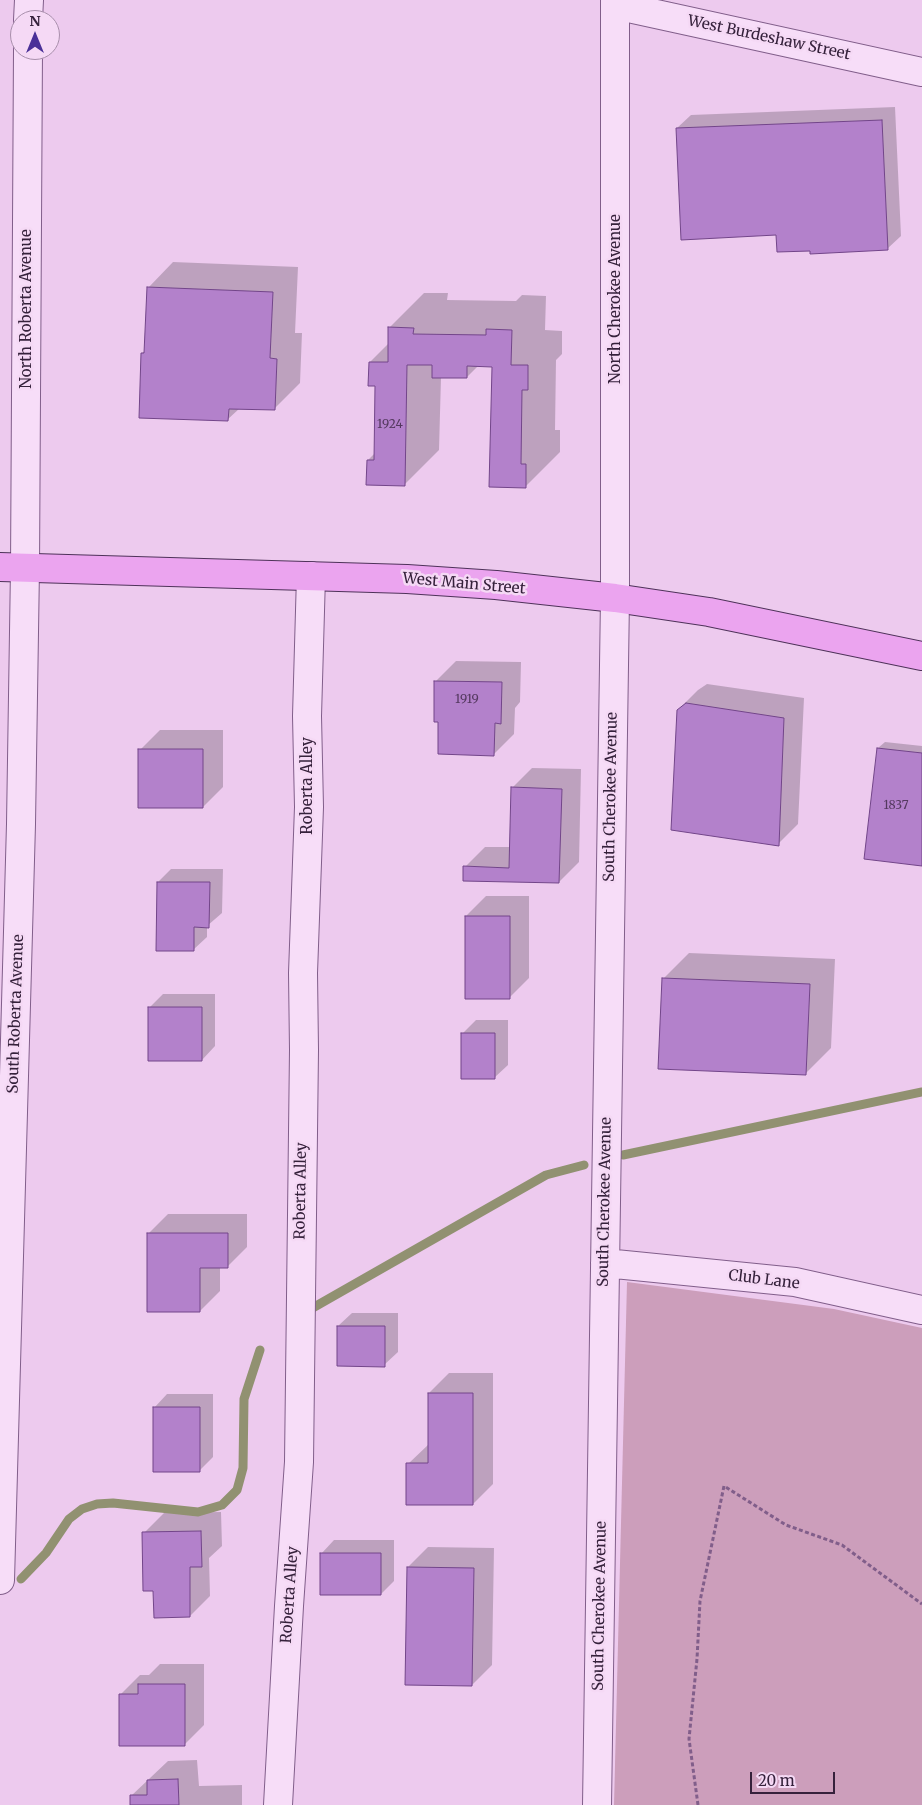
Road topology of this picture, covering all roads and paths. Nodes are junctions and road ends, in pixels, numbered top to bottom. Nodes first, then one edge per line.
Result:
1 (615, 2) edge
2 (28, 60) edge
3 (922, 72) edge
4 (12, 568) edge
5 (311, 576) junction
6 (614, 598) junction
7 (922, 656) edge
8 (605, 1263) junction
9 (922, 1310) edge
10 (0, 1580) edge
11 (922, 1604) edge
12 (278, 1805) edge
13 (597, 1805) edge
14 (698, 1805) edge

1 - 3 street, West Burdeshaw Street
1 - 6 street, North Cherokee Avenue
2 - 4 street, North Roberta Avenue
4 - 5 main road, West Main Street
4 - 10 street, South Roberta Avenue
5 - 6 main road, West Main Street
5 - 12 street, Roberta Alley
6 - 7 main road, West Main Street
6 - 8 street, South Cherokee Avenue
8 - 9 street, Club Lane
8 - 13 street, South Cherokee Avenue
11 - 14 path

